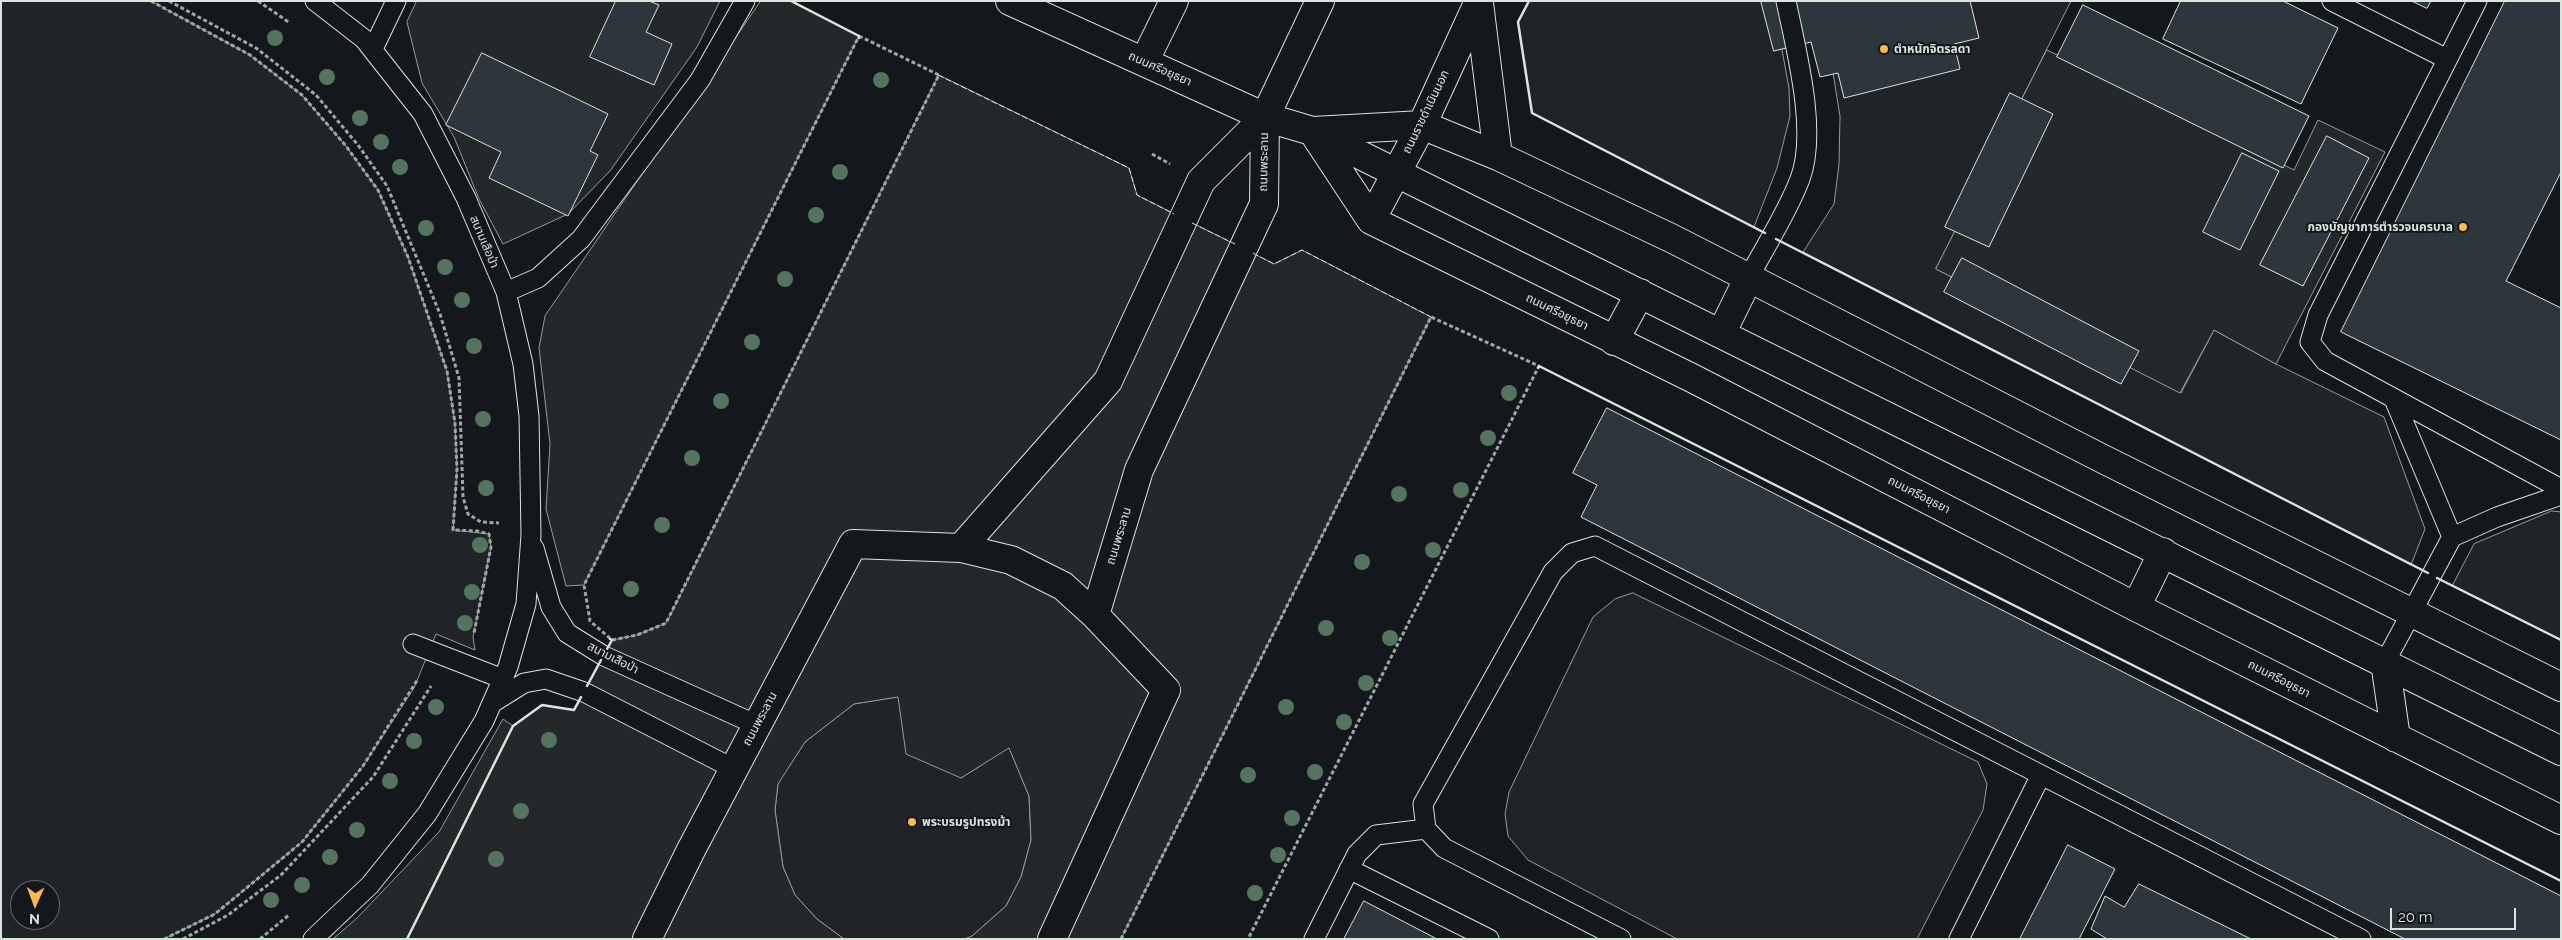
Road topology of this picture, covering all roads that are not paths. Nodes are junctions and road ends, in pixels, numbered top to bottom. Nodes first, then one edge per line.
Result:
1 (315, 1) edge
2 (396, 1) edge
3 (746, 1) edge
4 (1055, 1) edge
5 (1174, 1) edge
6 (1320, 1) edge
7 (1479, 1) edge
8 (1786, 1) edge
9 (2332, 1) edge
10 (2476, 1) edge
11 (1025, 4) edge
12 (373, 49) junction
13 (2448, 59) junction
14 (1144, 62) junction
15 (1265, 117) junction
16 (1422, 125) junction
17 (1312, 131) junction
18 (1498, 156) junction
19 (1396, 172) junction
20 (1370, 220) junction
21 (1749, 277) junction
22 (506, 292) junction
23 (1640, 293) junction
24 (1721, 334) junction
25 (1614, 341) junction
26 (2394, 399) junction
27 (2561, 490) edge
28 (2561, 495) edge
29 (530, 535) junction
30 (2452, 537) junction
31 (961, 548) junction
32 (2163, 552) junction
33 (2136, 608) junction
34 (2412, 612) junction
35 (1095, 615) junction
36 (413, 644) dead end
37 (2385, 662) junction
38 (503, 679) junction
39 (2561, 687) edge
40 (492, 704) junction
41 (757, 725) junction
42 (2396, 738) junction
43 (2561, 751) edge
44 (734, 769) junction
45 (2041, 775) junction
46 (2559, 815) edge
47 (1426, 828) junction
48 (1349, 868) junction
49 (2335, 933) edge
50 (313, 939) edge
51 (647, 939) edge
52 (1052, 939) edge
53 (1314, 939) edge
54 (1489, 939) edge
55 (1621, 939) edge
56 (1959, 939) edge
57 (2361, 939) edge

1 - 12 lane, สนามเสือป่า
2 - 12 lane
3 - 22 lane
4 - 11 main road
5 - 14 main road
6 - 15 main road
7 - 16 main road, ถนนราชดำเนินนอก
7 - 18 main road
8 - 21 lane
9 - 13 lane
10 - 13 lane
11 - 14 main road, ถนนศรีอยุธยา
12 - 22 lane, สนามเสือป่า
13 - 26 lane
14 - 15 main road, ถนนศรีอยุธยา
15 - 17 main road, ถนนศรีอยุธยา
15 - 31 main road, ถนนพระลาน
15 - 35 main road, ถนนพระลาน
16 - 17 main road, ถนนศรีอยุธยา
16 - 18 main road, ถนนศรีอยุธยา
16 - 19 main road, ถนนราชดำเนินนอก
17 - 19 main road, ถนนศรีอยุธยา
17 - 20 main road
18 - 21 main road, ถนนศรีอยุธยา
19 - 20 main road, ถนนราชดำเนินนอก
19 - 23 main road, ถนนศรีอยุธยา
20 - 25 main road, ถนนศรีอยุธยา
21 - 24 main road
21 - 34 main road, ถนนศรีอยุธยา
22 - 29 lane, สนามเสือป่า
23 - 24 main road, ถนนศรีอยุธยา
23 - 25 main road
24 - 32 main road, ถนนศรีอยุธยา
25 - 33 main road, ถนนศรีอยุธยา
26 - 27 lane
26 - 30 lane
28 - 30 lane
29 - 38 lane, สนามเสือป่า
29 - 41 lane, สนามเสือป่า
30 - 34 lane
31 - 35 main road, ถนนพระลาน
31 - 41 main road, ถนนพระลาน
32 - 33 main road
32 - 37 main road, ถนนศรีอยุธยา
33 - 42 main road, ถนนศรีอยุธยา
34 - 37 lane
34 - 39 main road, ถนนศรีอยุธยา
35 - 52 main road, ถนนพระลาน
36 - 38 lane
37 - 42 main road
37 - 43 main road, ถนนศรีอยุธยา
38 - 40 lane, สนามเสือป่า
40 - 44 lane, สนามเสือป่า
40 - 50 lane, สนามเสือป่า
41 - 44 main road, ถนนพระลาน
42 - 46 main road, ถนนศรีอยุธยา
44 - 51 main road, ถนนพระลาน
45 - 47 lane
45 - 49 lane
45 - 56 lane
47 - 48 lane
47 - 55 lane
48 - 53 lane
48 - 54 lane
49 - 57 lane

